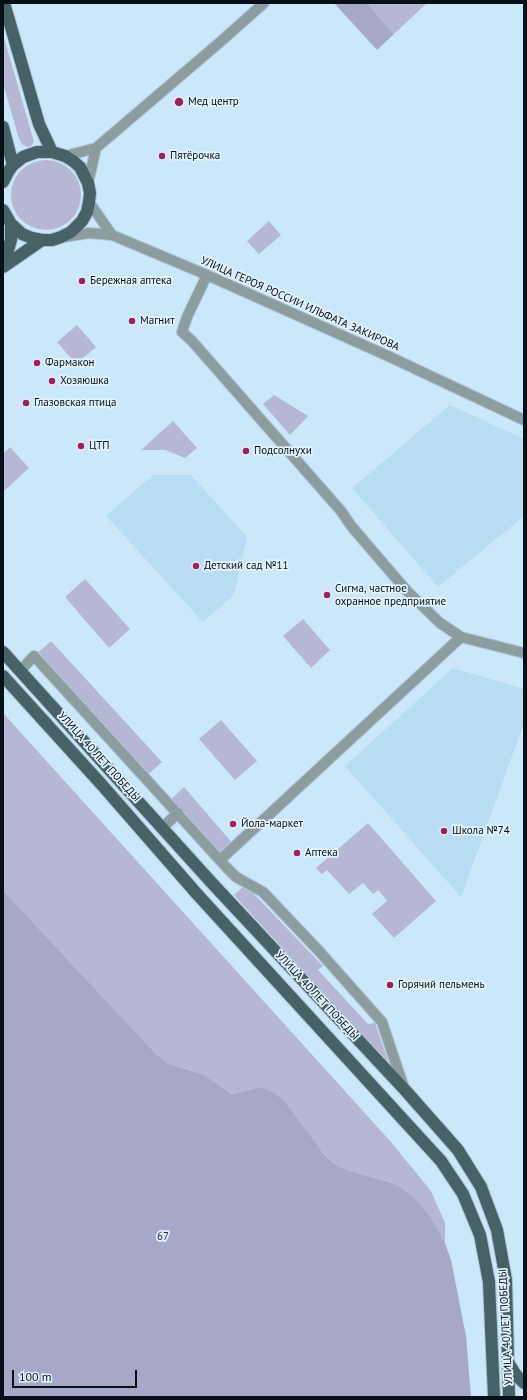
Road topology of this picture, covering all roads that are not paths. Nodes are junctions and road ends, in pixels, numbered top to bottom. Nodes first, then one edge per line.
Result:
1 (4, 3) edge
2 (264, 3) edge
3 (3, 127) edge
4 (96, 148) junction
5 (52, 152) junction
6 (65, 156) junction
7 (13, 165) junction
8 (3, 182) edge
9 (88, 183) junction
10 (90, 202) junction
11 (3, 210) edge
12 (11, 224) junction
13 (112, 234) junction
14 (61, 237) junction
15 (42, 240) junction
16 (3, 260) edge
17 (3, 268) edge
18 (207, 275) junction
19 (524, 420) edge
20 (461, 638) junction
21 (3, 652) edge
22 (524, 653) edge
23 (20, 670) junction
24 (3, 676) edge
25 (178, 814) junction
26 (162, 828) junction
27 (220, 860) junction
28 (405, 1090) junction
29 (508, 1364) junction
30 (524, 1383) edge
31 (494, 1397) edge
32 (509, 1397) edge

1 - 5 main road
2 - 4 street
3 - 7 main road
4 - 6 street
4 - 9 street
5 - 6 main road
5 - 7 main road
6 - 9 main road
7 - 8 main road
9 - 10 main road
10 - 13 street
10 - 14 main road
11 - 12 main road
12 - 15 main road
12 - 16 main road
13 - 14 street, УЛИЦА ГЕРОЯ РОССИИ ИЛЬФАТА ЗАКИРОВА
13 - 18 street, УЛИЦА ГЕРОЯ РОССИИ ИЛЬФАТА ЗАКИРОВА
14 - 15 main road
15 - 17 main road
18 - 19 street, УЛИЦА ГЕРОЯ РОССИИ ИЛЬФАТА ЗАКИРОВА
18 - 20 street
20 - 22 street
20 - 27 street
21 - 23 main road, УЛИЦА 40 ЛЕТ ПОБЕДЫ
23 - 25 street
23 - 26 main road, УЛИЦА 40 ЛЕТ ПОБЕДЫ
24 - 31 main road, УЛИЦА 40 ЛЕТ ПОБЕДЫ
25 - 26 street
25 - 27 street
26 - 28 main road, УЛИЦА 40 ЛЕТ ПОБЕДЫ
27 - 28 street
28 - 29 main road, УЛИЦА 40 ЛЕТ ПОБЕДЫ
29 - 30 main road
29 - 32 main road, УЛИЦА 40 ЛЕТ ПОБЕДЫ

